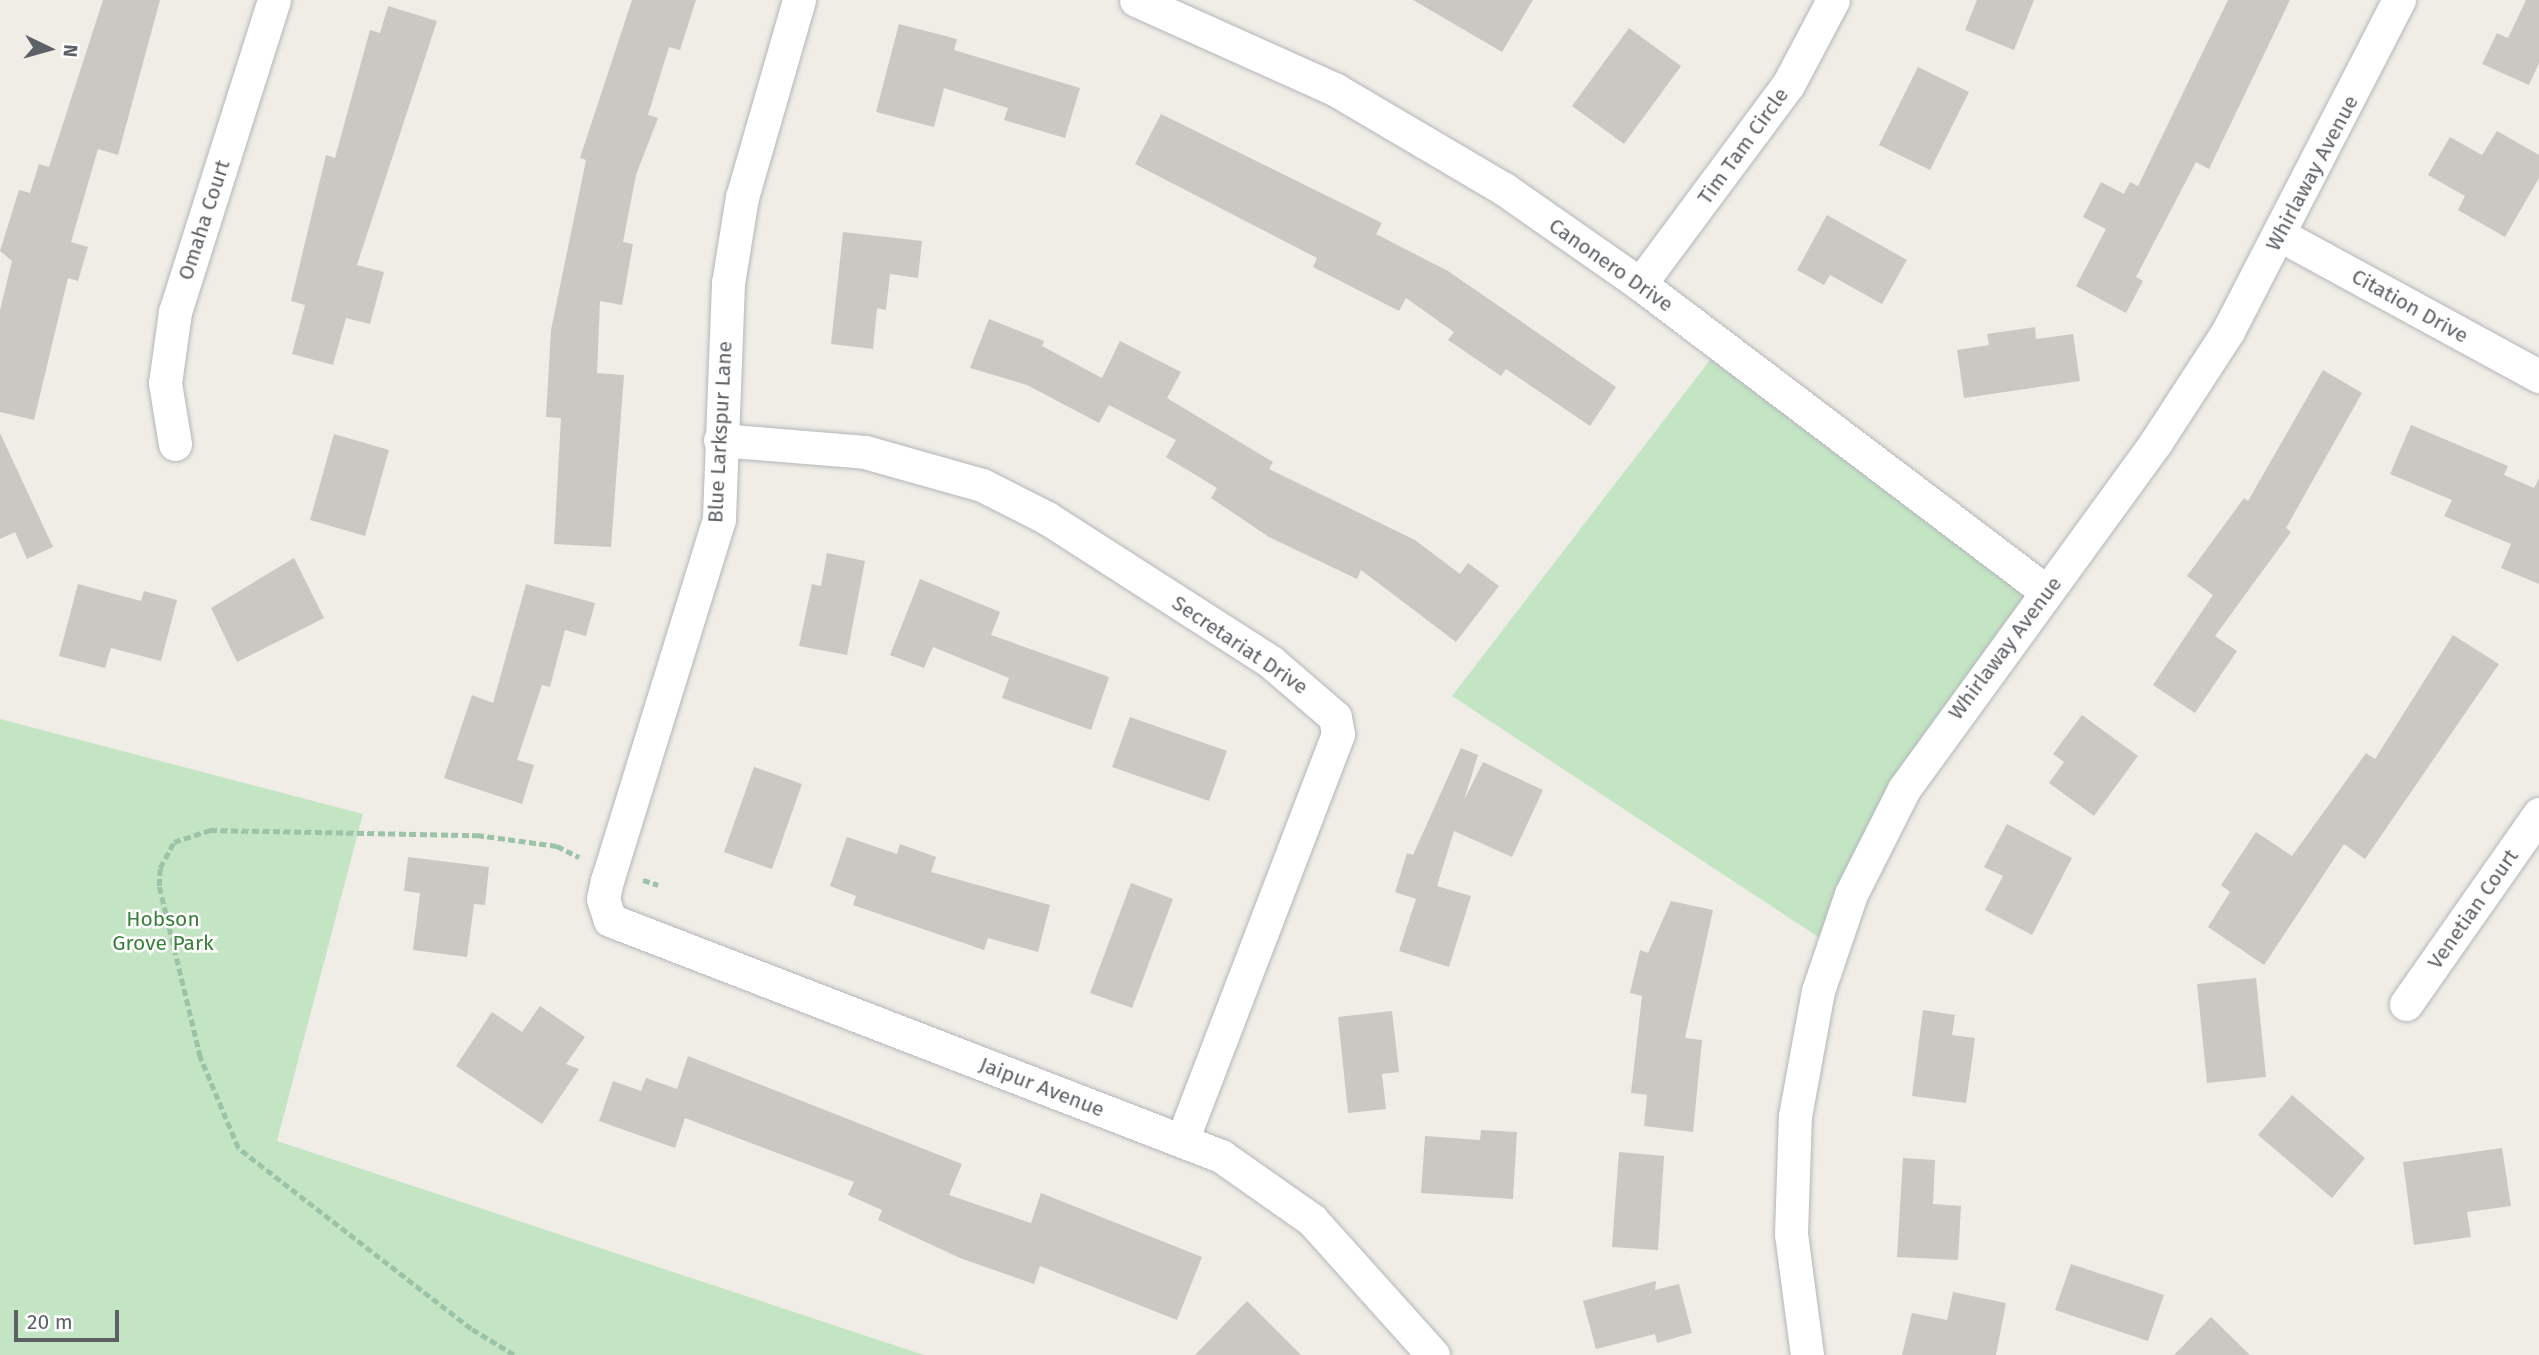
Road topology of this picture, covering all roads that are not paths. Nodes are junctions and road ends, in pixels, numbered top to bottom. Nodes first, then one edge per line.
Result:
1 (274, 0) edge
2 (799, 0) edge
3 (1136, 0) edge
4 (1833, 0) edge
5 (2399, 0) edge
6 (2280, 235) junction
7 (1640, 284) junction
8 (2539, 376) edge
9 (720, 440) junction
10 (175, 444) dead end
11 (2047, 592) junction
12 (2539, 814) edge
13 (603, 899) joint
14 (2406, 1004) dead end
15 (1182, 1140) junction
16 (1433, 1355) edge
17 (1807, 1355) edge

1 - 10 street, Omaha Court
2 - 9 street, Blue Larkspur Lane
3 - 7 street, Canonero Drive
4 - 7 street, Tim Tam Circle
5 - 6 street, Whirlaway Avenue
6 - 8 street, Citation Drive
6 - 11 street, Whirlaway Avenue
7 - 11 street, Canonero Drive
9 - 13 street, Blue Larkspur Lane
9 - 15 street, Secretariat Drive
11 - 17 street, Whirlaway Avenue
12 - 14 street, Venetian Court
13 - 15 street, Jaipur Avenue
15 - 16 street, Jaipur Avenue

